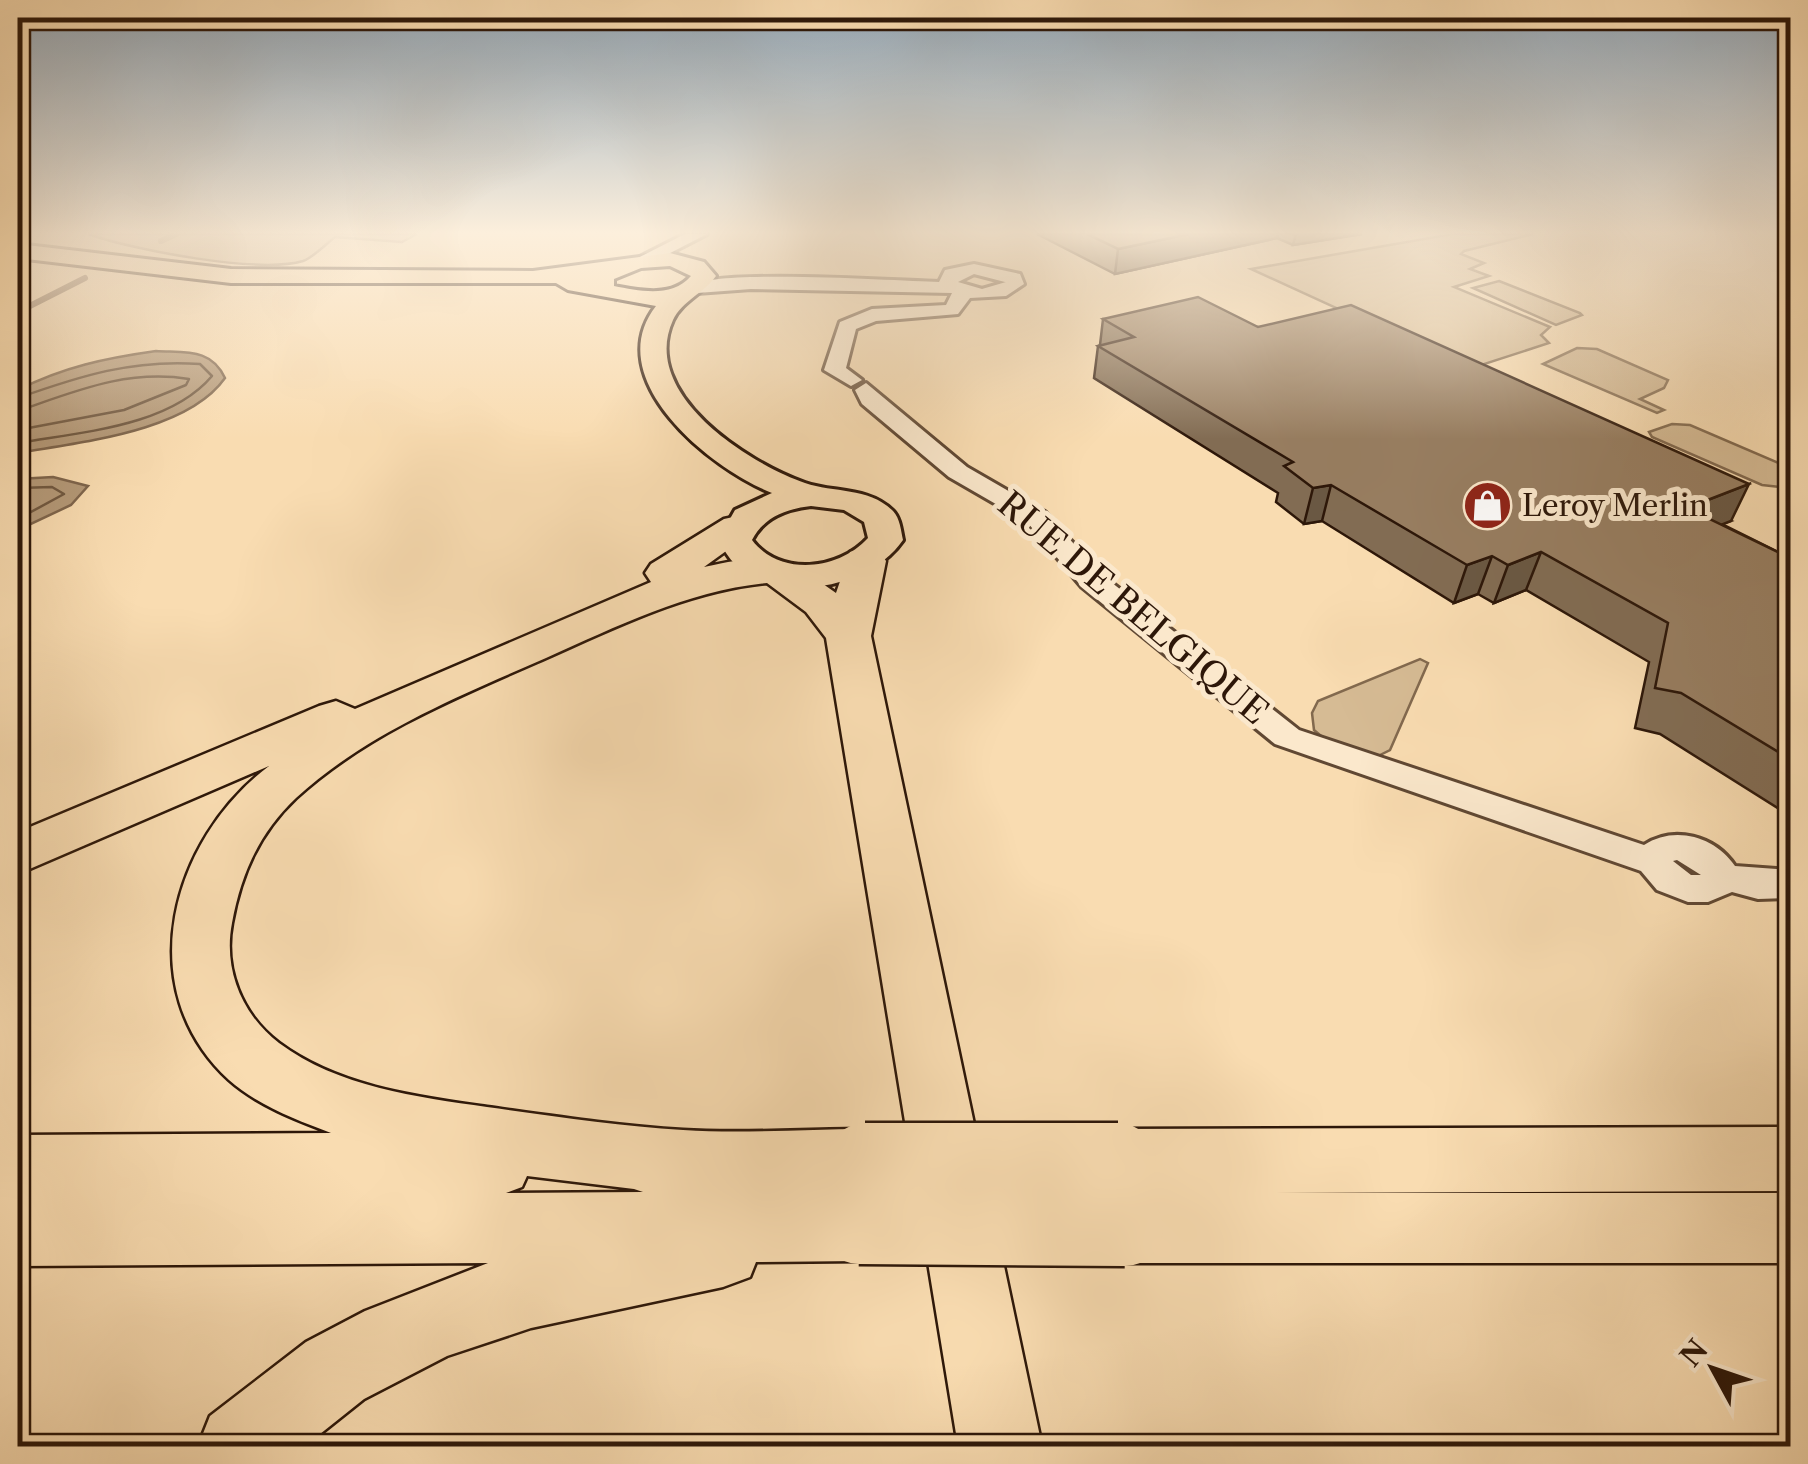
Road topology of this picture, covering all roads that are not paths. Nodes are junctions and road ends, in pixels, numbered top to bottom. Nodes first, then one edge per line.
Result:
1 (629, 302) edge
2 (669, 302) edge
3 (960, 302) edge
4 (654, 329) junction
5 (727, 457) junction
6 (811, 496) junction
7 (759, 547) junction
8 (865, 561) junction
9 (848, 636) junction
10 (18, 854) edge
11 (1790, 884) edge
12 (1790, 1159) edge
13 (687, 1162) junction
14 (18, 1167) edge
15 (862, 1194) junction
16 (1122, 1194) junction
17 (1790, 1228) edge
18 (18, 1232) edge
19 (240, 1446) edge
20 (1000, 1446) edge

1 - 4 main road
2 - 4 main road
3 - 11 street, RUE DE BELGIQUE
4 - 5 main road
5 - 6 main road
5 - 7 main road
6 - 7 main road
6 - 8 main road
7 - 8 main road
7 - 9 highway
7 - 10 highway
7 - 13 highway
8 - 9 highway
9 - 20 highway
12 - 16 highway
13 - 14 highway
13 - 15 highway
15 - 16 highway, bridge
15 - 18 highway
15 - 19 highway
16 - 17 highway

